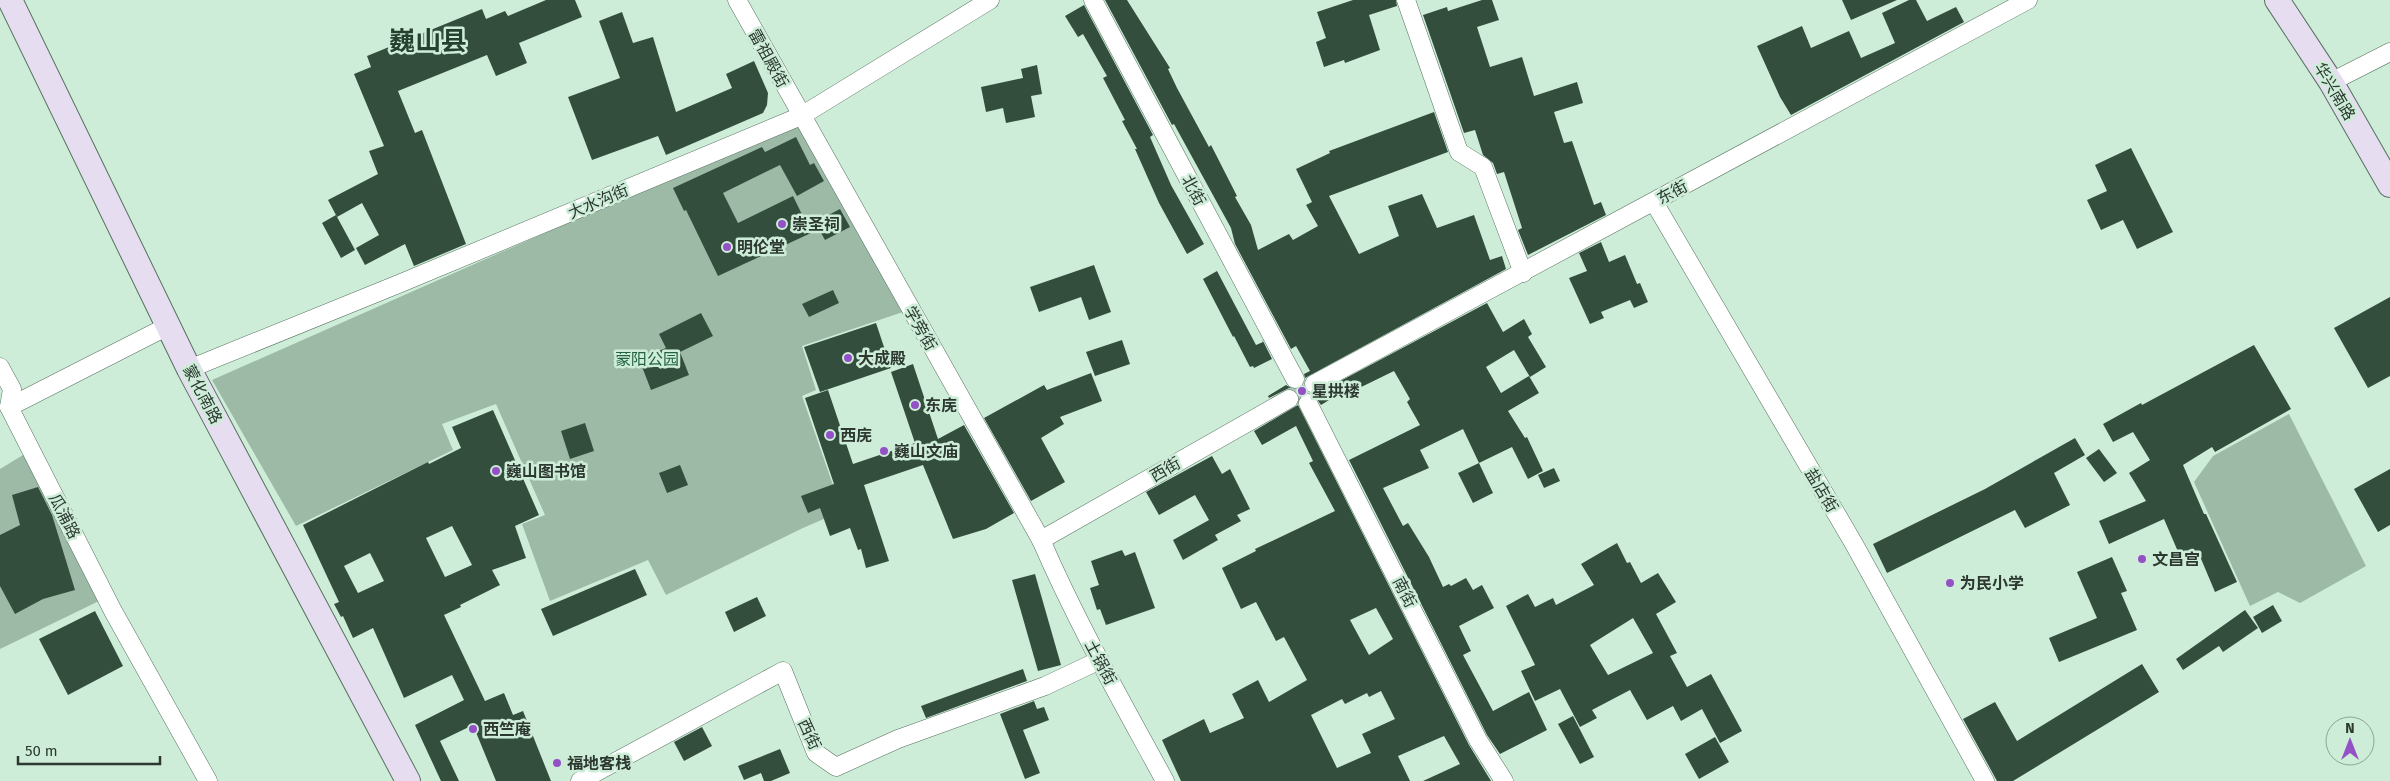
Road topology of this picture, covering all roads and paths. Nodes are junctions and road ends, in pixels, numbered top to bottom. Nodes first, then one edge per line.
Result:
1 (10, 0) edge
2 (737, 0) edge
3 (990, 0) edge
4 (1093, 0) edge
5 (1406, 0) edge
6 (2028, 0) edge
7 (2277, 0) edge
8 (2390, 52) edge
9 (2331, 82) junction
10 (801, 116) junction
11 (2390, 185) edge
12 (1654, 202) junction
13 (1523, 273) junction
14 (168, 326) junction
15 (0, 367) edge
16 (189, 369) junction
17 (1295, 380) dead end
18 (1314, 384) tunnel mouth
19 (1289, 399) tunnel mouth
20 (1308, 403) dead end
21 (9, 408) junction
22 (1041, 540) junction
23 (1100, 660) junction
24 (208, 781) edge
25 (408, 781) edge
26 (580, 781) edge
27 (1165, 781) edge
28 (1504, 781) edge
29 (1985, 781) edge

1 - 14 main road, 蒙化南路
2 - 10 street, 雷祖殿街
3 - 10 street, 大水沟街
4 - 17 street, 北街
5 - 13 street
6 - 12 street, 东街
7 - 9 main road, 华兴南路
8 - 9 street
9 - 11 main road, 华兴南路
10 - 16 street, 大水沟街
10 - 22 street, 学旁街
12 - 13 street, 东街
12 - 29 street, 盐店街
13 - 18 street, 东街
14 - 16 main road, 蒙化南路
14 - 21 street
15 - 21 street
16 - 25 main road, 蒙化南路
19 - 22 street, 西街
20 - 28 street, 南街
21 - 24 street, 瓜浦路
22 - 23 street, 土锅街
23 - 26 street, 西街
23 - 27 street, 土锅街

